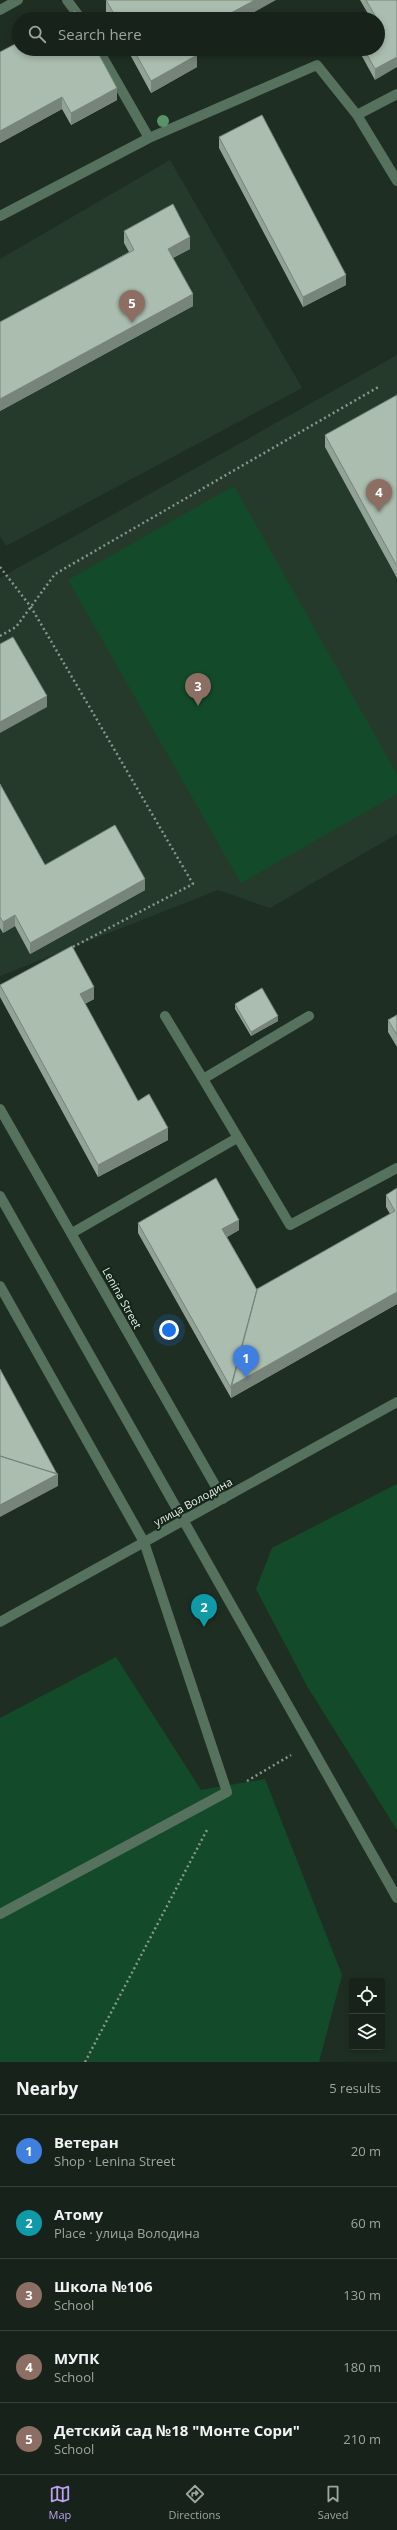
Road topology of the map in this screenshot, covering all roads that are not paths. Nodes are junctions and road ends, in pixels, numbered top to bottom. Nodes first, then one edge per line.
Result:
1 (18, 0) edge
2 (67, 0) edge
3 (0, 10) edge
4 (76, 12) edge
5 (102, 56) edge
6 (397, 94) edge
7 (357, 115) junction
8 (149, 138) junction
9 (397, 181) edge
10 (0, 216) edge
11 (164, 1016) dead end
12 (310, 1016) dead end
13 (203, 1079) junction
14 (0, 1109) edge
15 (237, 1138) junction
16 (397, 1168) edge
17 (0, 1196) edge
18 (72, 1233) junction
19 (0, 1286) edge
20 (397, 1402) edge
21 (223, 1499) junction
22 (184, 1521) junction
23 (144, 1542) junction
24 (0, 1622) edge
25 (397, 1898) edge
26 (0, 1914) edge

1 - 3 street
2 - 4 street
5 - 8 street
6 - 7 street
7 - 8 street
7 - 9 street
8 - 10 street
11 - 13 street
12 - 13 street
13 - 15 street
14 - 18 street, Lenina Street
15 - 16 street
15 - 18 street
17 - 22 street
18 - 21 street, Lenina Street
19 - 23 street
20 - 21 street, улица Володина
21 - 22 street, улица Володина
22 - 23 street, улица Володина
22 - 25 street
23 - 24 street, улица Володина
23 - 26 street

